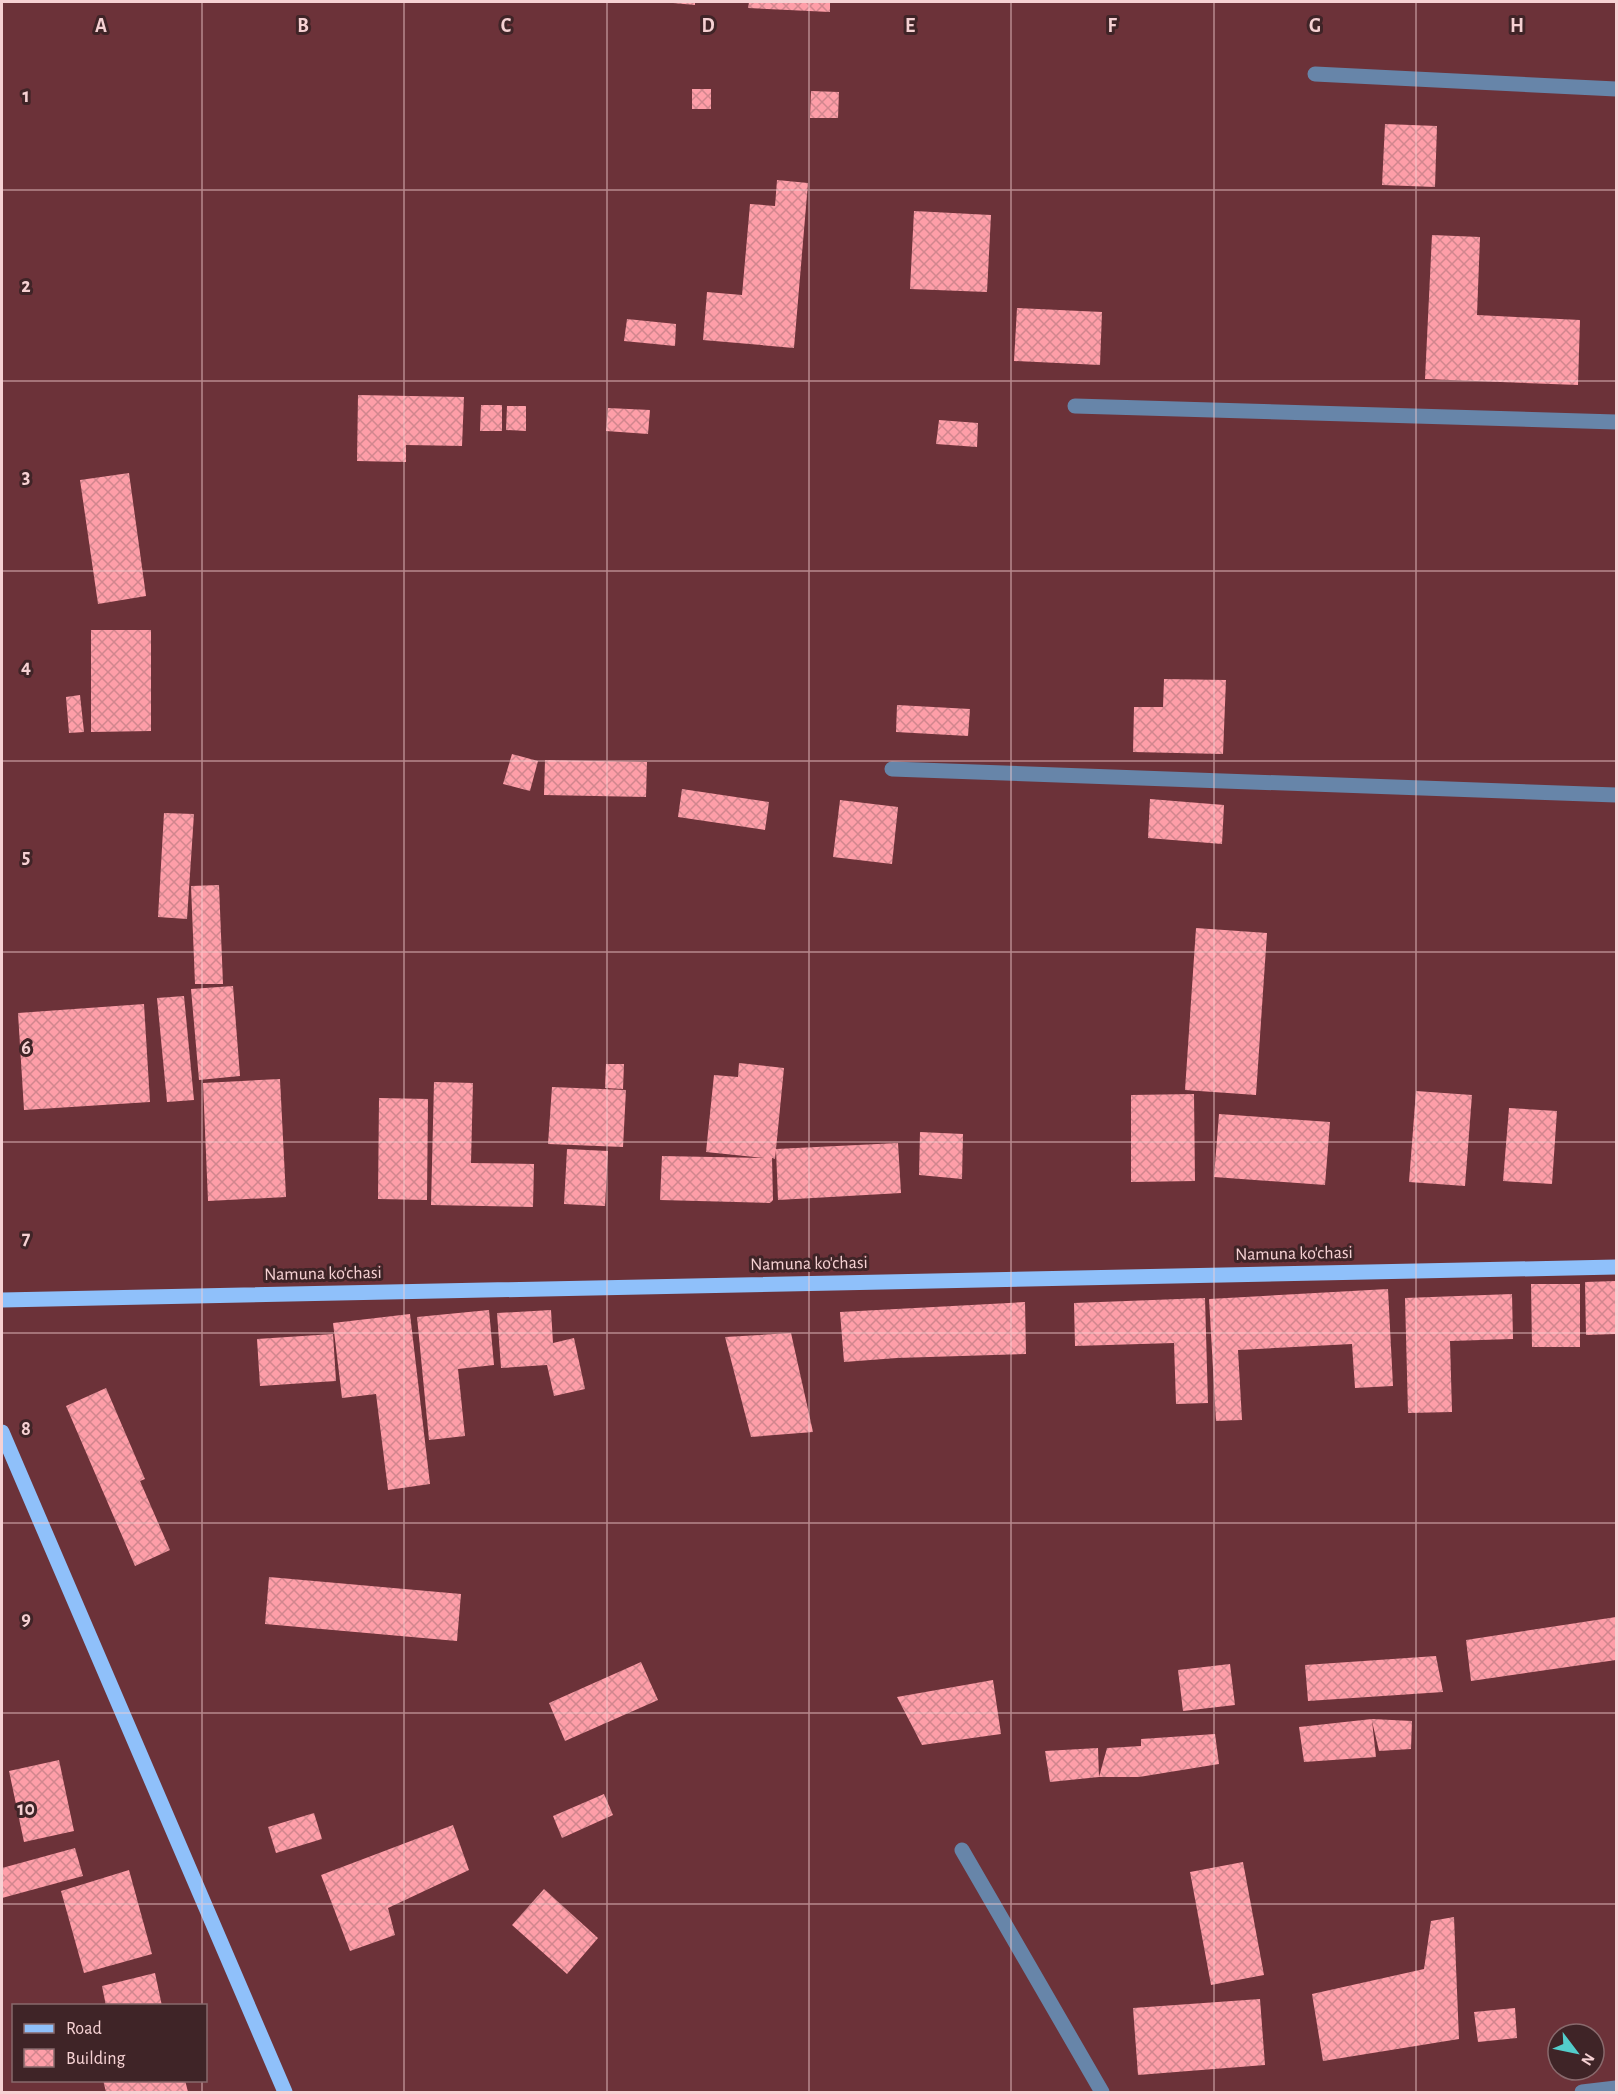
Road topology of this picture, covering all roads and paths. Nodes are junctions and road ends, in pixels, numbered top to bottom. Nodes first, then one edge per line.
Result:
1 (1315, 74) dead end
2 (1617, 89) edge
3 (1075, 405) dead end
4 (1617, 422) edge
5 (892, 769) dead end
6 (1617, 795) edge
7 (1617, 1267) edge
8 (2, 1300) edge
9 (2, 1432) edge
10 (962, 1850) dead end
11 (1617, 2088) edge
12 (285, 2092) edge
13 (1102, 2092) edge
14 (1582, 2092) edge

1 - 2 street
3 - 4 street
5 - 6 street
7 - 8 main road, Namuna ko'chasi
9 - 12 main road
10 - 13 street
11 - 14 street

